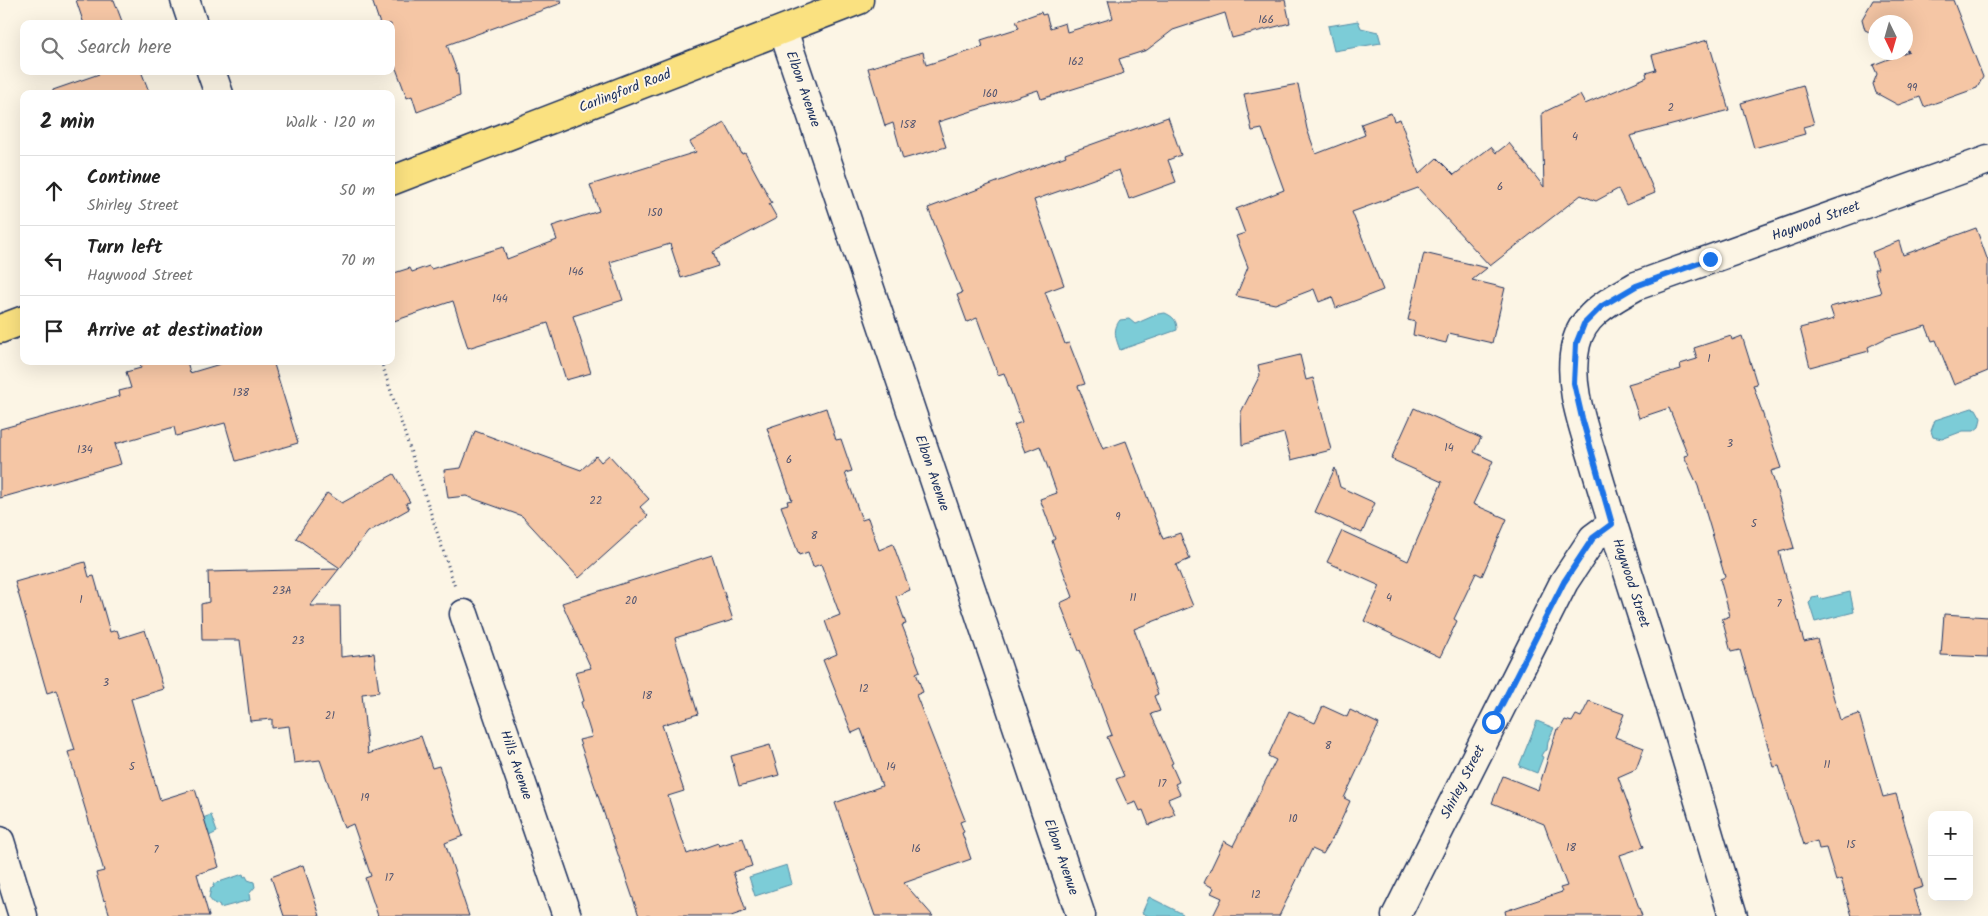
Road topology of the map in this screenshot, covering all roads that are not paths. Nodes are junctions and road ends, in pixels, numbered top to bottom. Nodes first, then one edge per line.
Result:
1 (184, 0) edge
2 (859, 0) edge
3 (192, 20) edge
4 (783, 30) junction
5 (212, 75) edge
6 (218, 90) edge
7 (1988, 160) edge
8 (395, 179) edge
9 (20, 322) edge
10 (0, 329) edge
11 (1612, 524) junction
12 (464, 614) road end
13 (0, 841) edge
14 (23, 916) edge
15 (568, 916) edge
16 (1081, 916) edge
17 (1396, 916) edge
18 (1733, 916) edge

1 - 3 street
2 - 4 main road, Carlingford Road
4 - 8 main road, Carlingford Road
4 - 16 street, Elbon Avenue
5 - 6 street
7 - 11 street, Haywood Street
9 - 10 main road
11 - 17 street, Shirley Street
11 - 18 street, Haywood Street
12 - 15 street, Hills Avenue
13 - 14 street

